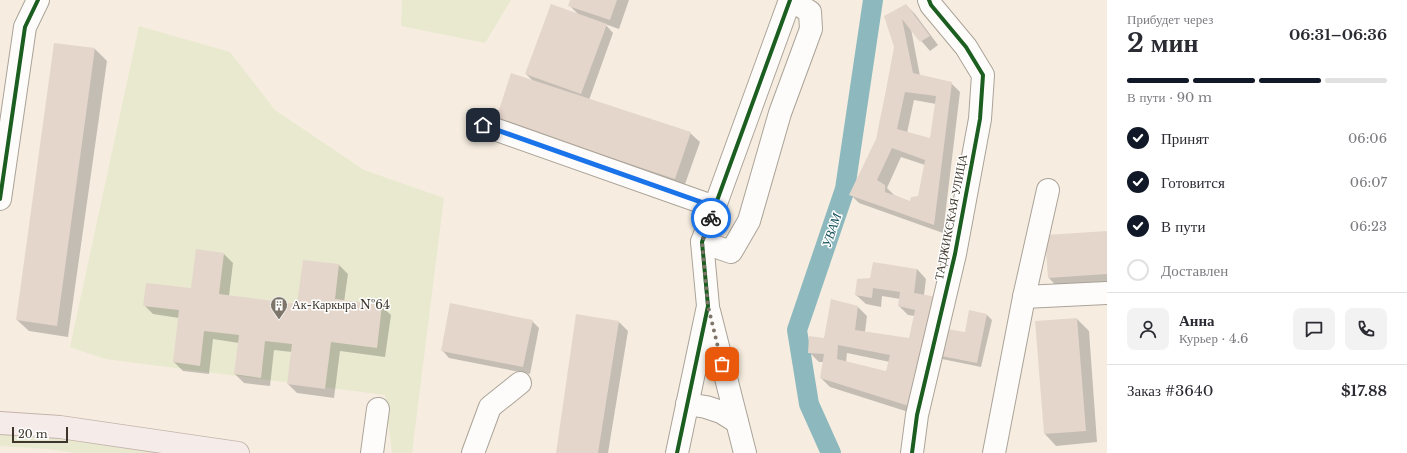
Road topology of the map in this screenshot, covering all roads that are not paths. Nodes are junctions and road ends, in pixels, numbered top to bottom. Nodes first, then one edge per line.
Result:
1 (38, 0) edge
2 (790, 0) edge
3 (929, 0) edge
4 (483, 125) dead end
5 (1048, 190) dead end
6 (0, 199) edge
7 (715, 207) junction
8 (702, 242) junction
9 (1107, 293) edge
10 (1024, 297) junction
11 (708, 306) junction
12 (520, 383) dead end
13 (687, 404) junction
14 (378, 409) dead end
15 (737, 422) junction
16 (0, 423) edge
17 (238, 453) edge
18 (372, 453) edge
19 (473, 453) edge
20 (677, 453) edge
21 (744, 453) edge
22 (912, 453) edge
23 (994, 453) edge

1 - 6 street
2 - 7 street
2 - 8 street
3 - 22 street, ТАДЖИКСКАЯ УЛИЦА
4 - 7 street
5 - 10 street
7 - 8 street
8 - 11 street
9 - 10 street
10 - 23 street
11 - 13 street
11 - 15 street
12 - 19 street
13 - 15 street
13 - 20 street
14 - 18 street
15 - 21 street
16 - 17 main road

